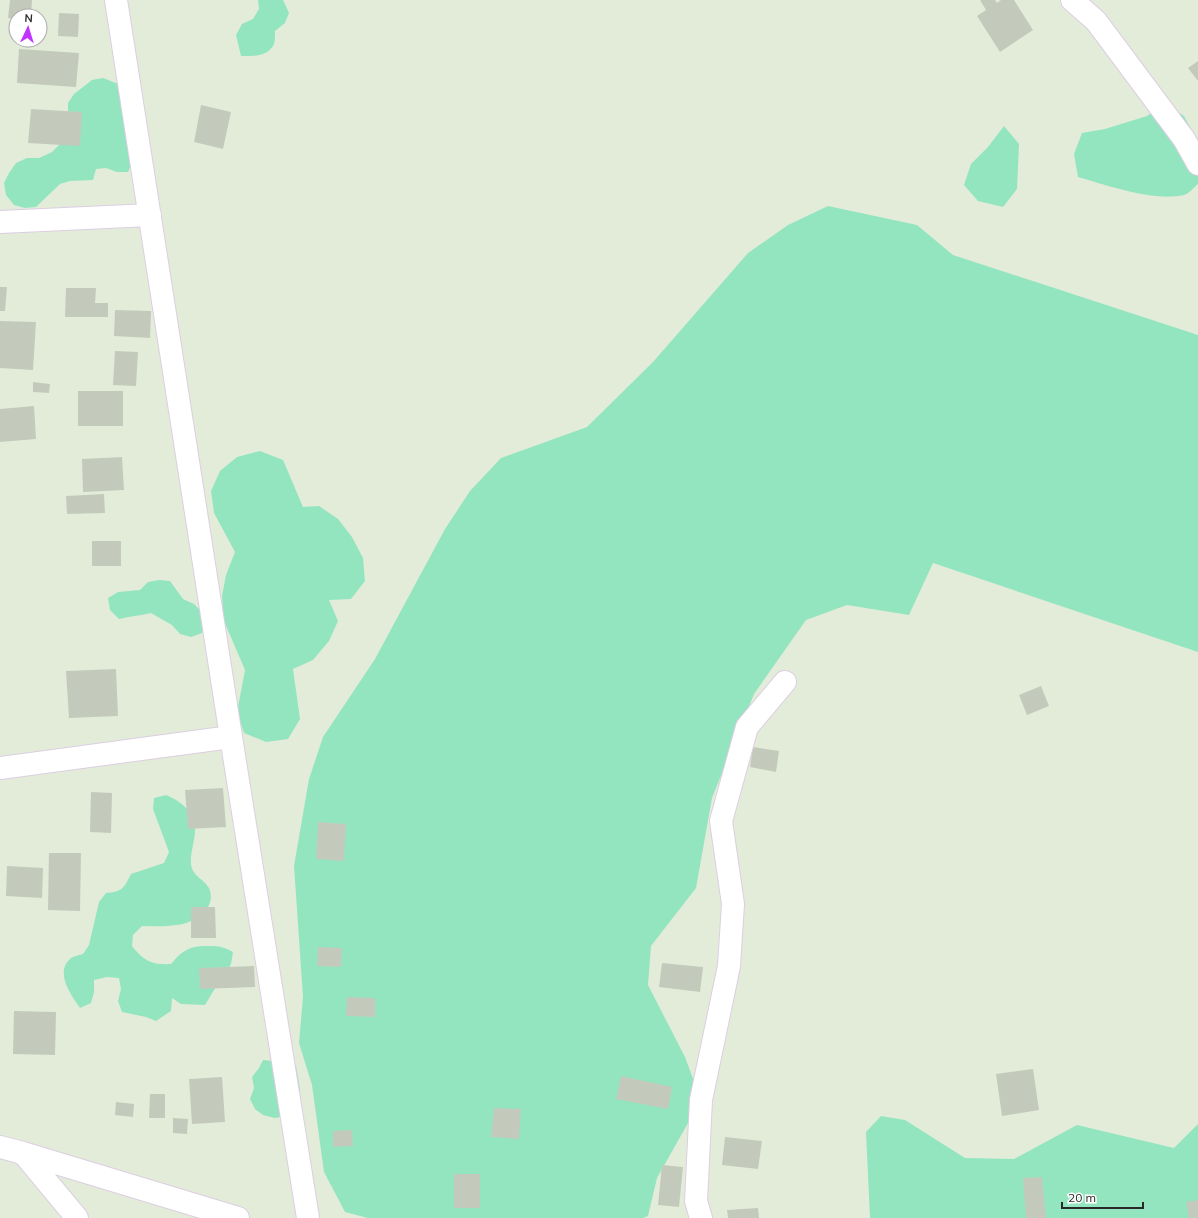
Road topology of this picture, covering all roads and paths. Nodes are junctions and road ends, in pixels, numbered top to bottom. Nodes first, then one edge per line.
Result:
1 (116, 0) edge
2 (1072, 0) edge
3 (1198, 164) edge
4 (150, 215) junction
5 (0, 222) edge
6 (785, 682) dead end
7 (231, 737) junction
8 (0, 768) edge
9 (0, 1147) edge
10 (23, 1153) junction
11 (0, 1155) edge
12 (77, 1218) edge
13 (238, 1218) edge
14 (308, 1218) edge
15 (701, 1218) edge

1 - 4 street
2 - 3 street
4 - 5 street
4 - 7 street
6 - 15 street
7 - 8 street
7 - 14 street
9 - 10 street
10 - 11 street
10 - 12 street
10 - 13 street

